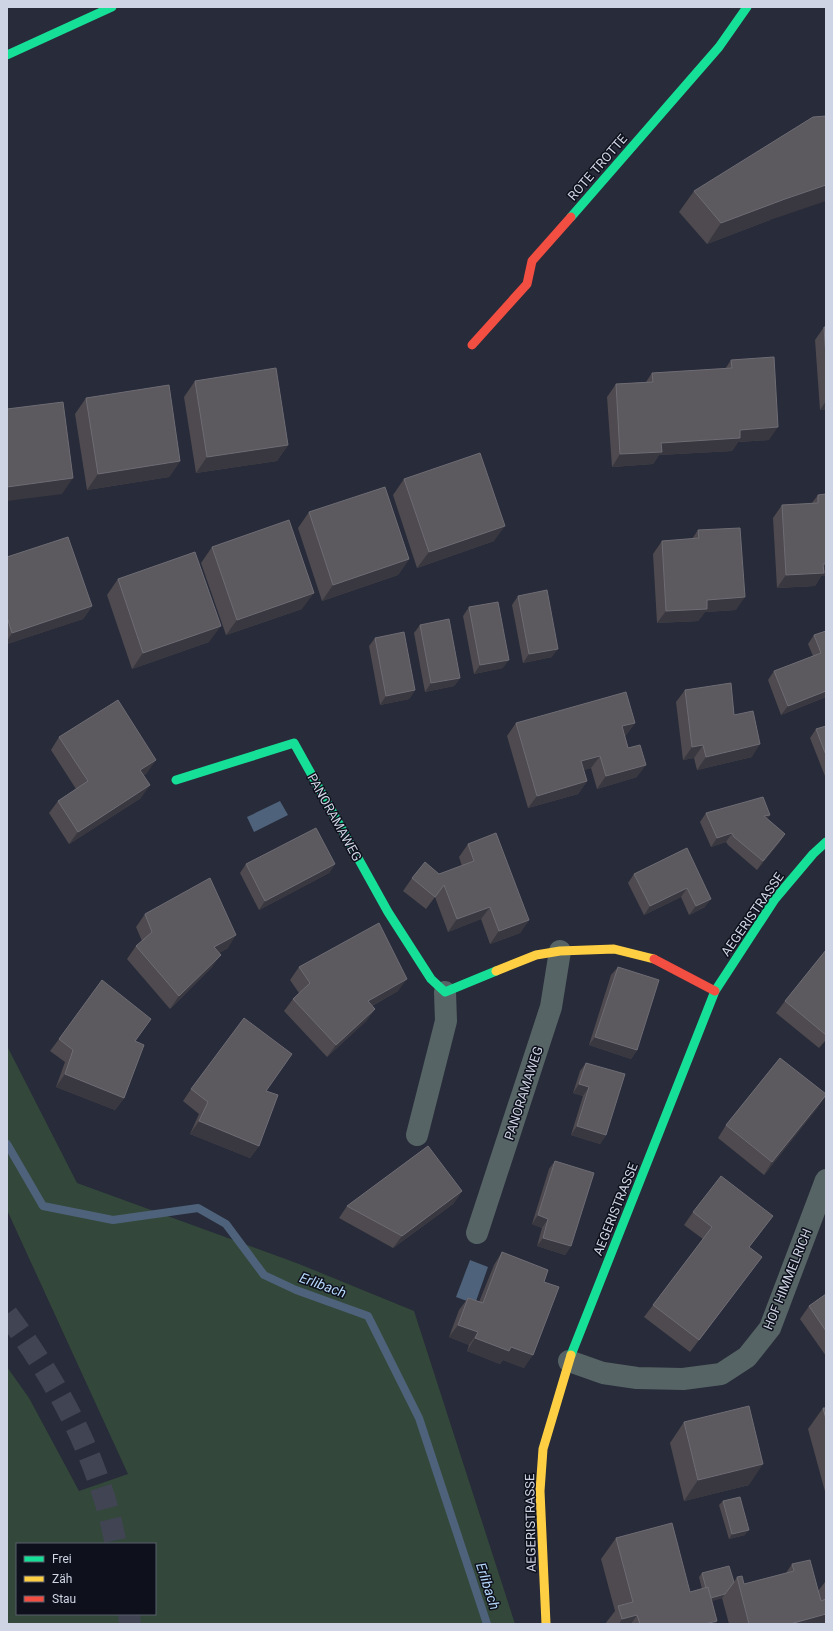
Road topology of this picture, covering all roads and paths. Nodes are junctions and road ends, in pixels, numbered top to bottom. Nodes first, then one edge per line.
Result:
1 (112, 7) edge
2 (747, 7) edge
3 (7, 55) edge
4 (472, 345) dead end
5 (176, 780) dead end
6 (826, 842) edge
7 (560, 951) junction
8 (715, 991) junction
9 (445, 992) junction
10 (417, 1135) dead end
11 (826, 1180) edge
12 (477, 1233) dead end
13 (569, 1362) junction
14 (546, 1624) edge

1 - 3 street
2 - 4 street, ROTE TROTTE
5 - 9 street, PANORAMAWEG
6 - 8 street, AEGERISTRASSE
7 - 8 street
7 - 9 street
7 - 12 street, PANORAMAWEG
8 - 13 street, AEGERISTRASSE
9 - 10 street
11 - 13 street, HOF HIMMELRICH
13 - 14 street, AEGERISTRASSE

